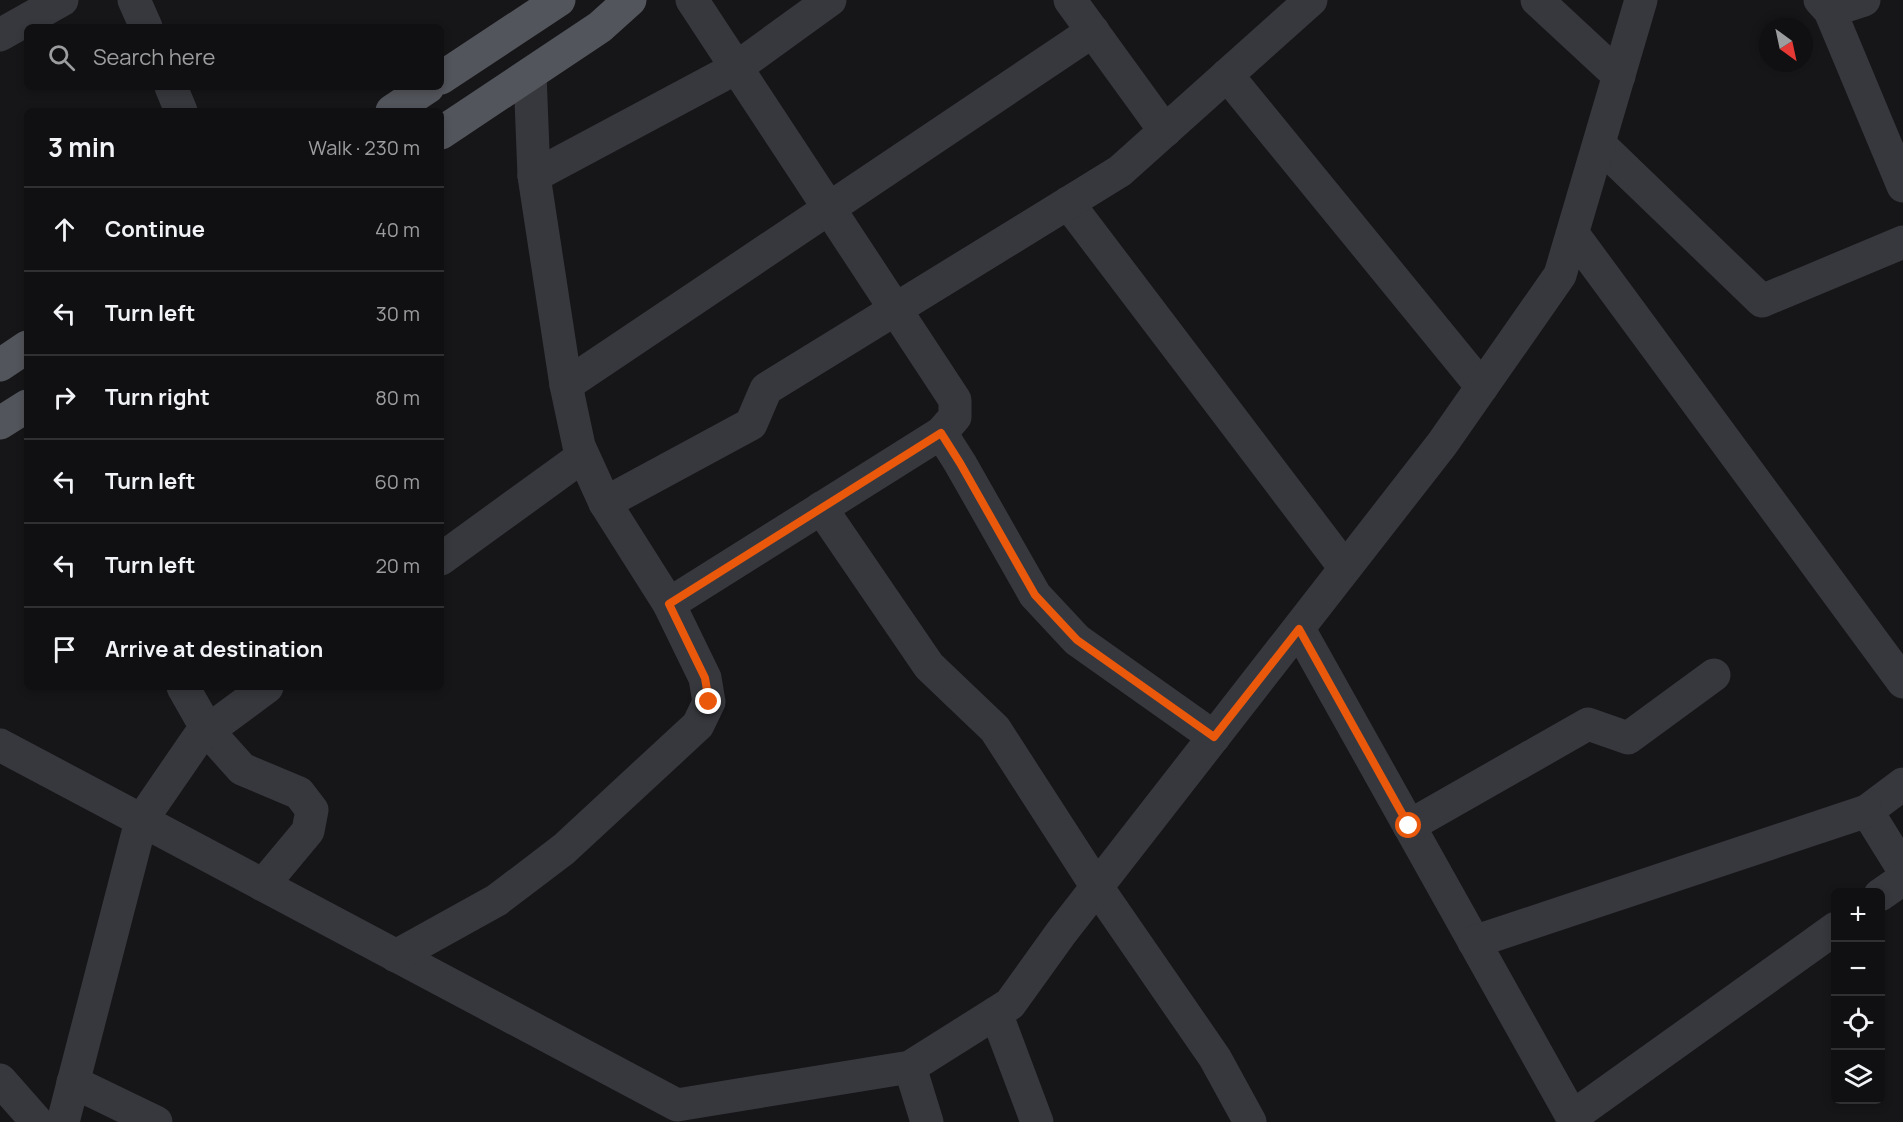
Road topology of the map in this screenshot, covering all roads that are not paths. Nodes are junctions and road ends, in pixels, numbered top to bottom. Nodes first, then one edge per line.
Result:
1 (62, 0) edge
2 (134, 0) edge
3 (559, 0) edge
4 (630, 0) edge
5 (692, 0) edge
6 (830, 0) edge
7 (1070, 0) edge
8 (1311, 0) edge
9 (1537, 0) edge
10 (1641, 0) edge
11 (1864, 0) edge
12 (1825, 5) edge
13 (28, 8) edge
14 (526, 10) edge
15 (145, 24) edge
16 (1093, 32) junction
17 (0, 35) edge
18 (736, 68) junction
19 (530, 74) junction
20 (1227, 75) junction
21 (444, 76) edge
22 (1619, 76) junction
23 (172, 90) edge
24 (424, 90) edge
25 (181, 108) edge
26 (396, 108) edge
27 (1165, 130) junction
28 (444, 131) edge
29 (1599, 144) junction
30 (534, 176) junction
31 (1903, 186) edge
32 (1068, 203) junction
33 (829, 208) junction
34 (1573, 234) junction
35 (1903, 242) edge
36 (895, 309) junction
37 (24, 350) edge
38 (0, 365) edge
39 (566, 385) junction
40 (1482, 387) junction
41 (941, 433) junction
42 (584, 456) junction
43 (605, 502) junction
44 (821, 508) junction
45 (444, 557) edge
46 (1345, 568) junction
47 (669, 604) junction
48 (1299, 629) junction
49 (1714, 675) dead end
50 (1903, 682) edge
51 (185, 690) edge
52 (263, 690) edge
53 (208, 731) junction
54 (1214, 737) junction
55 (0, 745) edge
56 (1903, 784) edge
57 (1867, 811) junction
58 (141, 821) junction
59 (1409, 826) junction
60 (1903, 870) edge
61 (1903, 879) edge
62 (263, 885) junction
63 (1098, 887) junction
64 (1885, 893) edge
65 (1831, 932) edge
66 (1474, 942) junction
67 (396, 956) junction
68 (996, 1013) junction
69 (910, 1067) junction
70 (0, 1080) edge
71 (73, 1082) junction
72 (673, 1113) edge
73 (924, 1120) edge
74 (1574, 1120) edge
75 (37, 1122) edge
76 (63, 1122) edge
77 (156, 1122) edge
78 (1037, 1122) edge
79 (1251, 1122) edge

1 - 13 street
2 - 15 street
3 - 14 main road
4 - 19 main road
5 - 18 street
6 - 18 street
7 - 16 street
8 - 20 street
9 - 22 street
10 - 22 street
11 - 12 street
12 - 31 street
13 - 17 street
14 - 21 main road
16 - 27 street
16 - 33 street
18 - 30 street
18 - 33 street
19 - 28 main road
19 - 30 street
20 - 27 street
20 - 40 street
22 - 29 street
23 - 25 street
24 - 26 main road
27 - 32 street
29 - 34 street
29 - 35 street
30 - 39 street
32 - 36 street
32 - 46 street
33 - 36 street
33 - 39 street
34 - 40 street
34 - 50 street
36 - 41 street
36 - 43 street
37 - 38 main road
39 - 42 street
40 - 46 street
41 - 44 street
41 - 54 street
42 - 43 street
42 - 45 street
43 - 47 street
44 - 47 street
44 - 63 street
46 - 48 street
47 - 67 street
48 - 54 street
48 - 59 street
49 - 59 street
51 - 53 street
52 - 53 street
53 - 58 street
53 - 62 street
54 - 63 street
55 - 58 street
56 - 57 street
57 - 60 street
57 - 66 street
58 - 62 street
58 - 71 street
59 - 66 street
61 - 64 street
62 - 67 street
63 - 68 street
63 - 79 street
65 - 74 street
66 - 74 street
67 - 72 street
68 - 69 street
68 - 78 street
69 - 72 street
69 - 73 street
70 - 75 street
71 - 76 street
71 - 77 street

